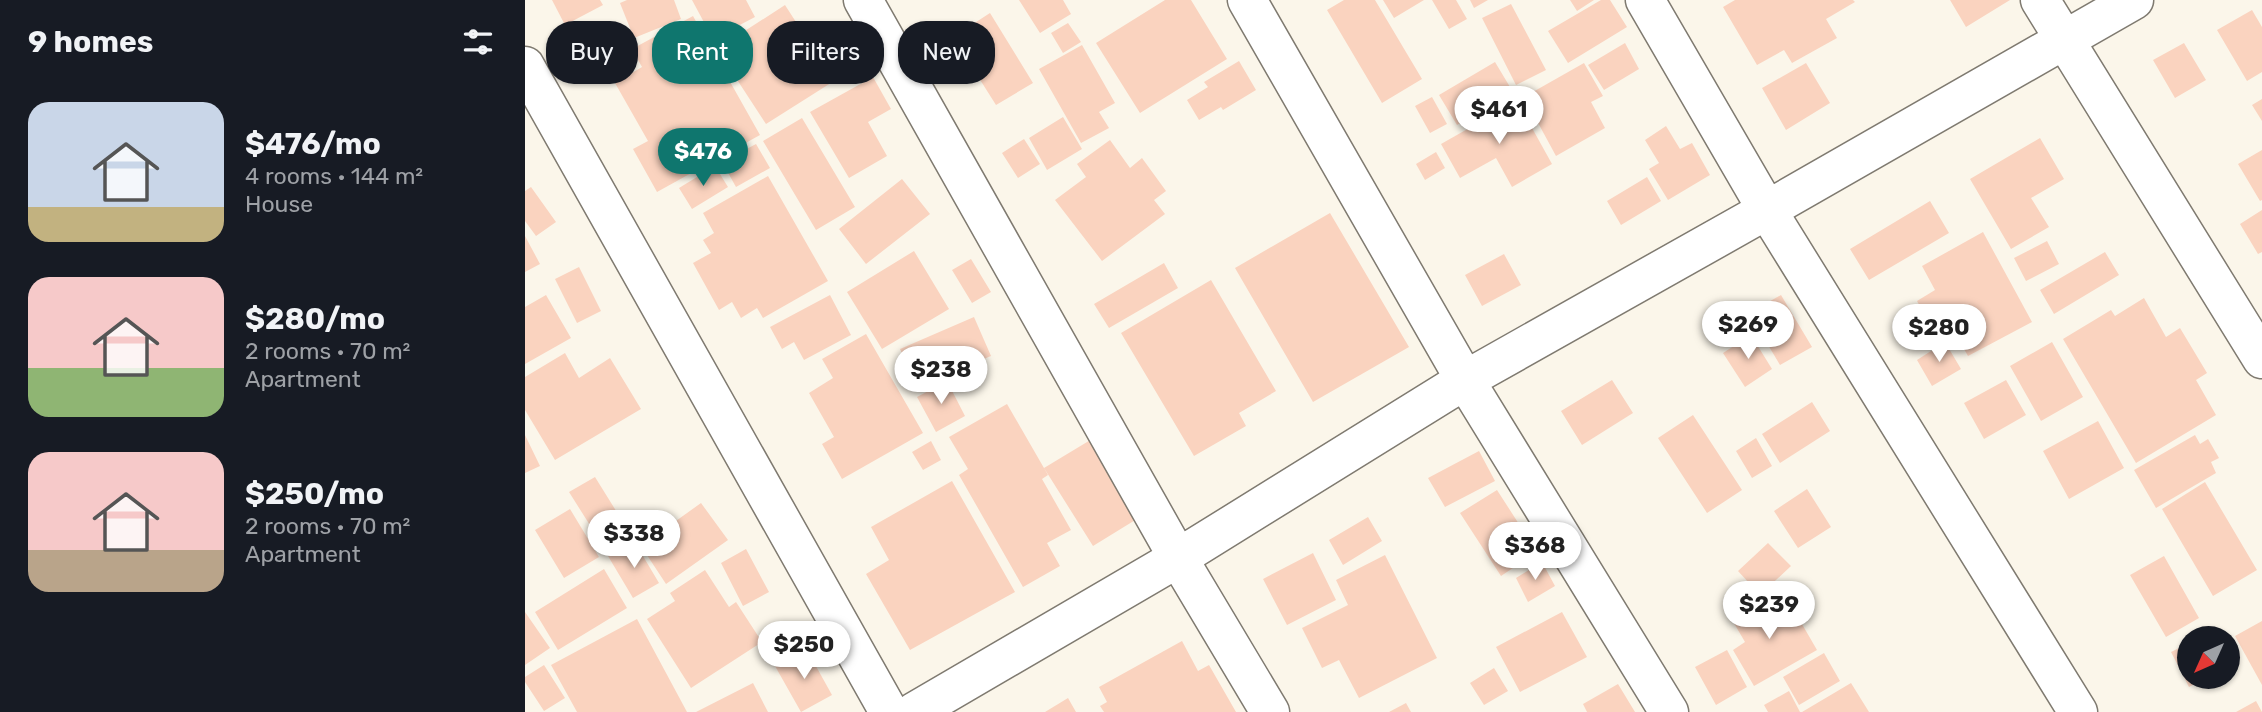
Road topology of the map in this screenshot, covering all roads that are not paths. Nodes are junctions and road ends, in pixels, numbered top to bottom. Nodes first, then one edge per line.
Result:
1 (863, 0) edge
2 (1247, 0) edge
3 (1645, 0) edge
4 (2040, 0) edge
5 (2134, 0) edge
6 (2063, 40) junction
7 (525, 66) edge
8 (1767, 210) junction
9 (2262, 359) edge
10 (1465, 380) junction
11 (1178, 558) junction
12 (889, 712) edge
13 (914, 712) edge
14 (1270, 712) edge
15 (1669, 712) edge
16 (2078, 712) edge

1 - 11 street
2 - 10 street
3 - 8 street
4 - 6 street
5 - 6 street
6 - 8 street
6 - 9 street
7 - 12 street
8 - 10 street
8 - 16 street
10 - 11 street
10 - 15 street
11 - 13 street
11 - 14 street

